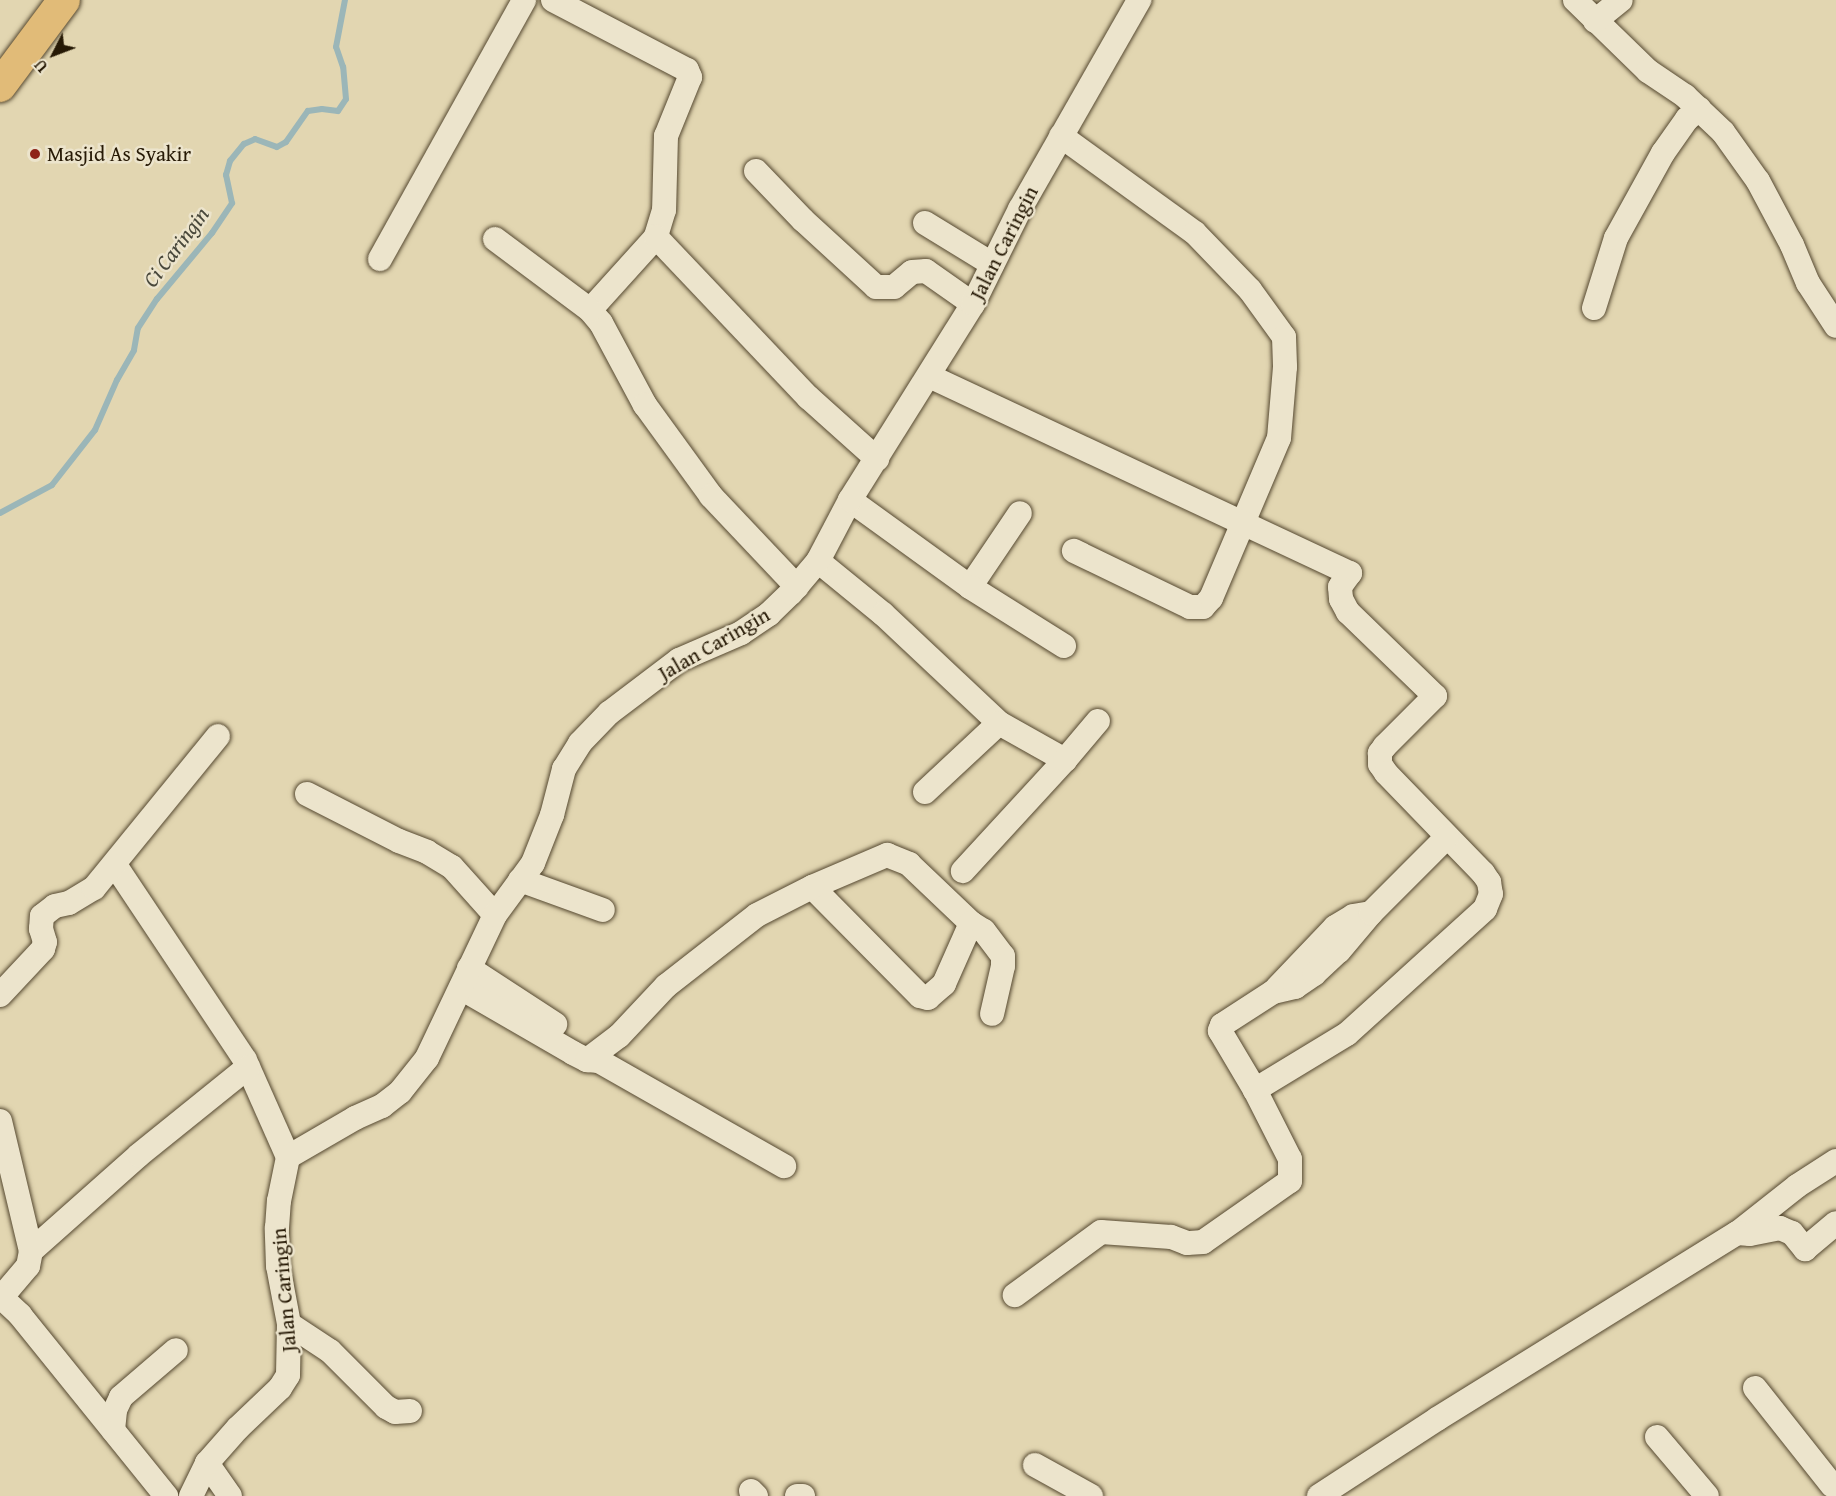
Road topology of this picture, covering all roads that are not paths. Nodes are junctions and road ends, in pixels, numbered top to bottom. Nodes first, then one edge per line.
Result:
1 (64, 0) edge
2 (524, 0) edge
3 (553, 0) edge
4 (1139, 0) edge
5 (1575, 0) edge
6 (1621, 0) edge
7 (1595, 21) junction
8 (0, 86) edge
9 (1699, 109) junction
10 (1061, 136) junction
11 (756, 171) dead end
12 (925, 223) dead end
13 (656, 237) junction
14 (495, 239) dead end
15 (380, 259) dead end
16 (992, 264) junction
17 (973, 304) junction
18 (1594, 308) dead end
19 (590, 310) junction
20 (1834, 316) edge
21 (929, 376) junction
22 (877, 459) junction
23 (850, 500) junction
24 (1020, 513) dead end
25 (1244, 525) junction
26 (1074, 551) dead end
27 (818, 561) junction
28 (797, 587) junction
29 (970, 587) junction
30 (1064, 646) dead end
31 (1098, 721) dead end
32 (999, 723) junction
33 (218, 736) dead end
34 (1065, 760) junction
35 (925, 792) dead end
36 (307, 794) dead end
37 (1447, 837) junction
38 (115, 865) junction
39 (963, 872) dead end
40 (520, 880) junction
41 (812, 886) junction
42 (603, 910) dead end
43 (495, 915) junction
44 (970, 923) junction
45 (465, 978) junction
46 (0, 995) edge
47 (992, 1014) dead end
48 (594, 1058) junction
49 (248, 1067) junction
50 (1255, 1089) junction
51 (0, 1121) edge
52 (288, 1157) junction
53 (1836, 1161) edge
54 (784, 1166) dead end
55 (1836, 1223) edge
56 (1737, 1233) junction
57 (31, 1251) junction
58 (1015, 1295) dead end
59 (1, 1299) edge
60 (289, 1324) junction
61 (176, 1350) dead end
62 (1755, 1388) dead end
63 (410, 1411) dead end
64 (113, 1430) junction
65 (1658, 1437) dead end
66 (207, 1462) junction
67 (1035, 1465) dead end
68 (1828, 1488) edge
69 (166, 1496) edge
70 (191, 1496) edge
71 (230, 1496) edge
72 (797, 1496) edge
73 (803, 1496) edge
74 (1091, 1496) edge
75 (1319, 1496) edge
76 (1707, 1496) edge

1 - 8 main road
2 - 15 street
3 - 13 street
4 - 10 street, Jalan Caringin
5 - 7 street
6 - 7 street
7 - 9 street
9 - 18 street
9 - 20 street
10 - 16 street, Jalan Caringin
10 - 25 street
11 - 17 street
12 - 16 street
13 - 19 street
13 - 22 street
14 - 19 street
16 - 17 street, Jalan Caringin
17 - 21 street, Jalan Caringin
19 - 28 street
21 - 22 street, Jalan Caringin
21 - 25 street
22 - 23 street, Jalan Caringin
23 - 27 street, Jalan Caringin
23 - 29 street
24 - 29 street
25 - 26 street
25 - 37 street
27 - 28 street, Jalan Caringin
27 - 32 street
28 - 40 street, Jalan Caringin
29 - 30 street
31 - 34 street
32 - 34 street
32 - 35 street
33 - 38 street
34 - 39 street
36 - 43 street
37 - 50 street
37 - 50 street
38 - 46 street
38 - 49 street
40 - 42 street
40 - 43 street, Jalan Caringin
41 - 44 street
41 - 44 street
41 - 48 street
43 - 45 street, Jalan Caringin
44 - 47 street
45 - 48 street
45 - 52 street, Jalan Caringin
48 - 54 street
49 - 52 street
49 - 57 street
50 - 58 street
51 - 57 street
52 - 60 street, Jalan Caringin
53 - 56 street
55 - 56 street
56 - 75 street
57 - 59 street
59 - 64 street
60 - 63 street
60 - 66 street, Jalan Caringin
61 - 64 street
62 - 68 street
64 - 69 street
65 - 76 street
66 - 70 street, Jalan Caringin
66 - 71 street
67 - 74 street
72 - 73 street

